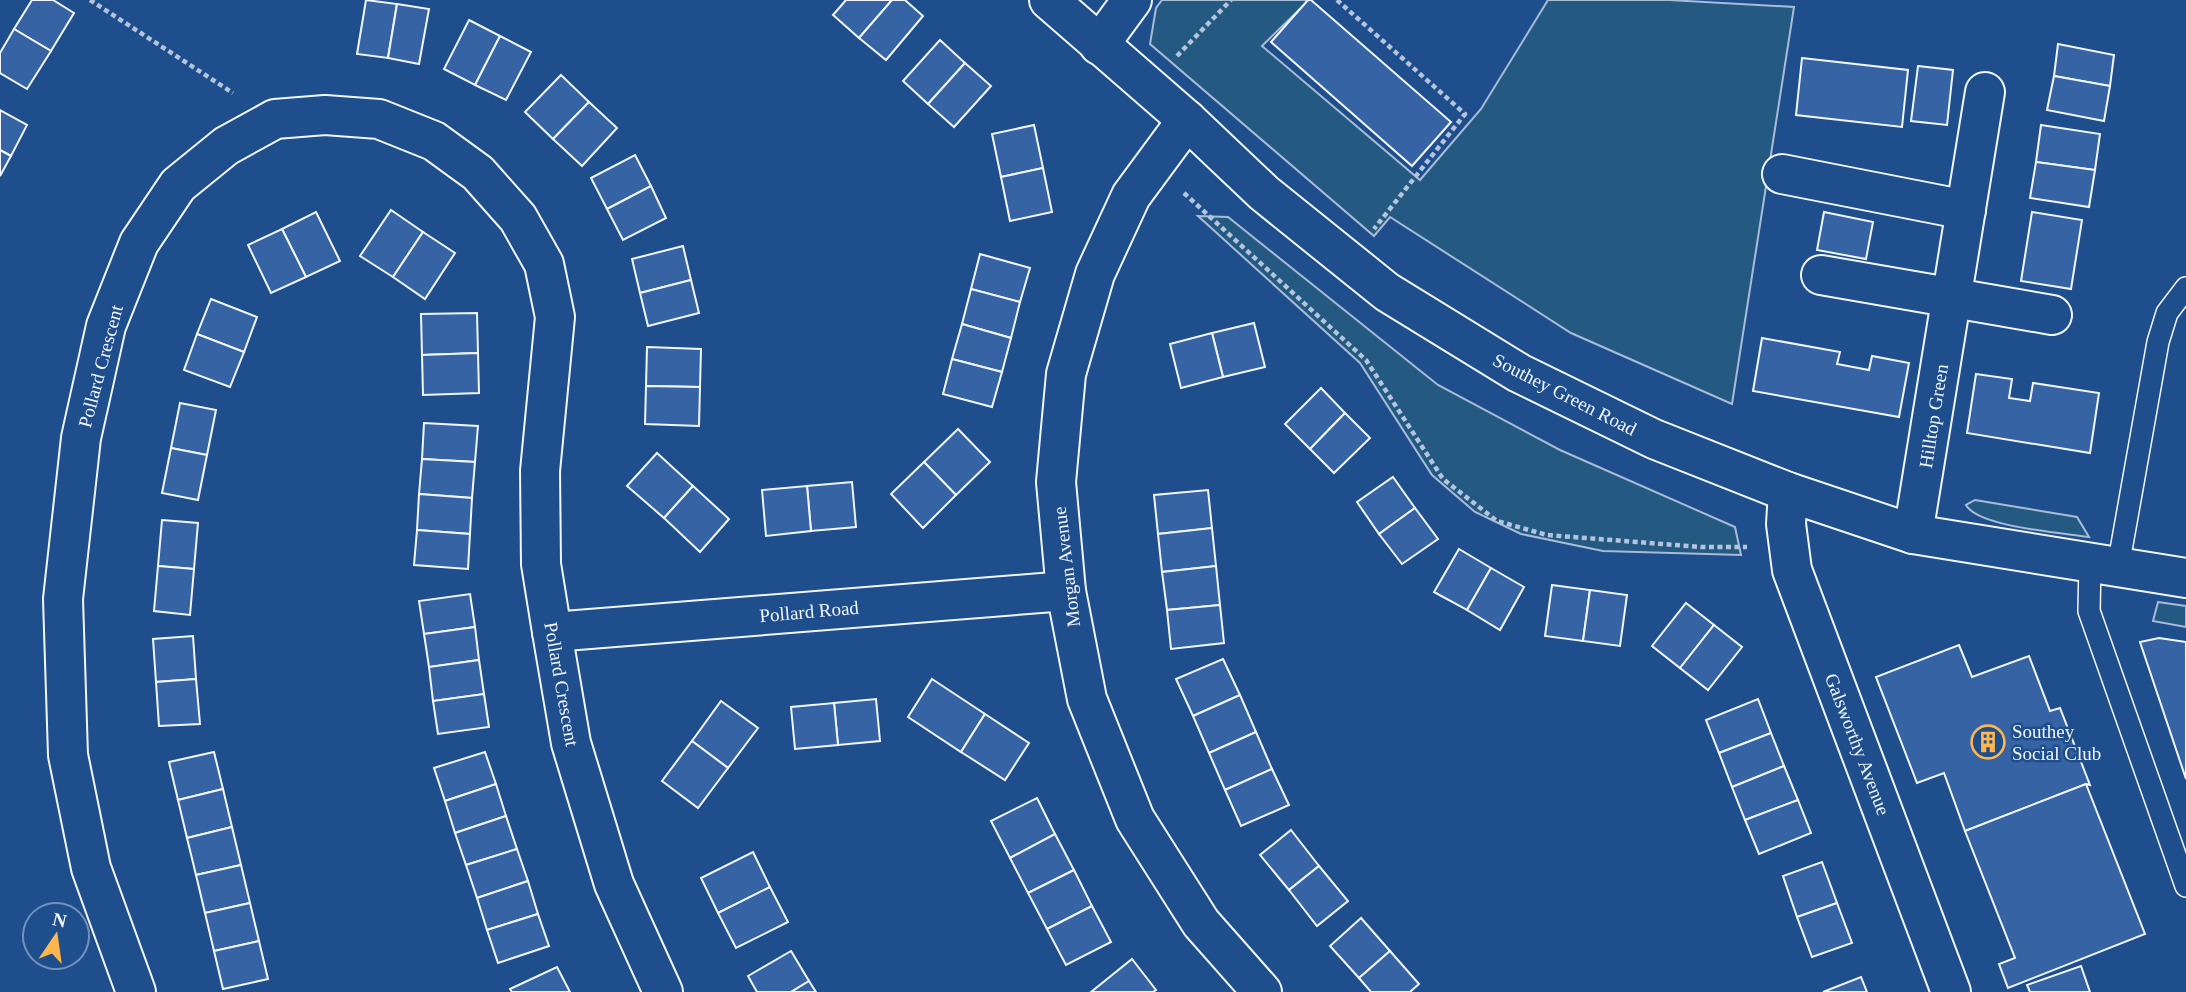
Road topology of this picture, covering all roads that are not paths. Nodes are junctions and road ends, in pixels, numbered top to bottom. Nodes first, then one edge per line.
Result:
1 (1049, 0) edge
2 (1132, 0) edge
3 (1099, 45) junction
4 (1985, 92) dead end
5 (1187, 120) junction
6 (1783, 174) dead end
7 (1966, 210) junction
8 (1821, 275) dead end
9 (2186, 288) edge
10 (1952, 298) junction
11 (2052, 316) dead end
12 (1788, 492) junction
13 (1913, 534) junction
14 (2104, 565) junction
15 (2186, 578) edge
16 (1066, 591) junction
17 (552, 632) junction
18 (2186, 886) edge
19 (136, 992) edge
20 (663, 992) edge
21 (1262, 992) edge
22 (1951, 992) edge

1 - 3 street, Southey Green Road
2 - 3 street
3 - 5 street, Southey Green Road
4 - 7 street, Hilltop Green
5 - 12 street, Southey Green Road
5 - 16 street, Morgan Avenue
6 - 7 street
7 - 10 street, Hilltop Green
8 - 10 street
9 - 14 lane
10 - 11 street
10 - 13 street, Hilltop Green
12 - 13 street, Southey Green Road
12 - 22 street, Galsworthy Avenue
13 - 14 street, Southey Green Road
14 - 15 street, Southey Green Road
14 - 18 lane
16 - 17 street, Pollard Road
16 - 21 street, Morgan Avenue
17 - 19 street, Pollard Crescent
17 - 20 street, Pollard Crescent

